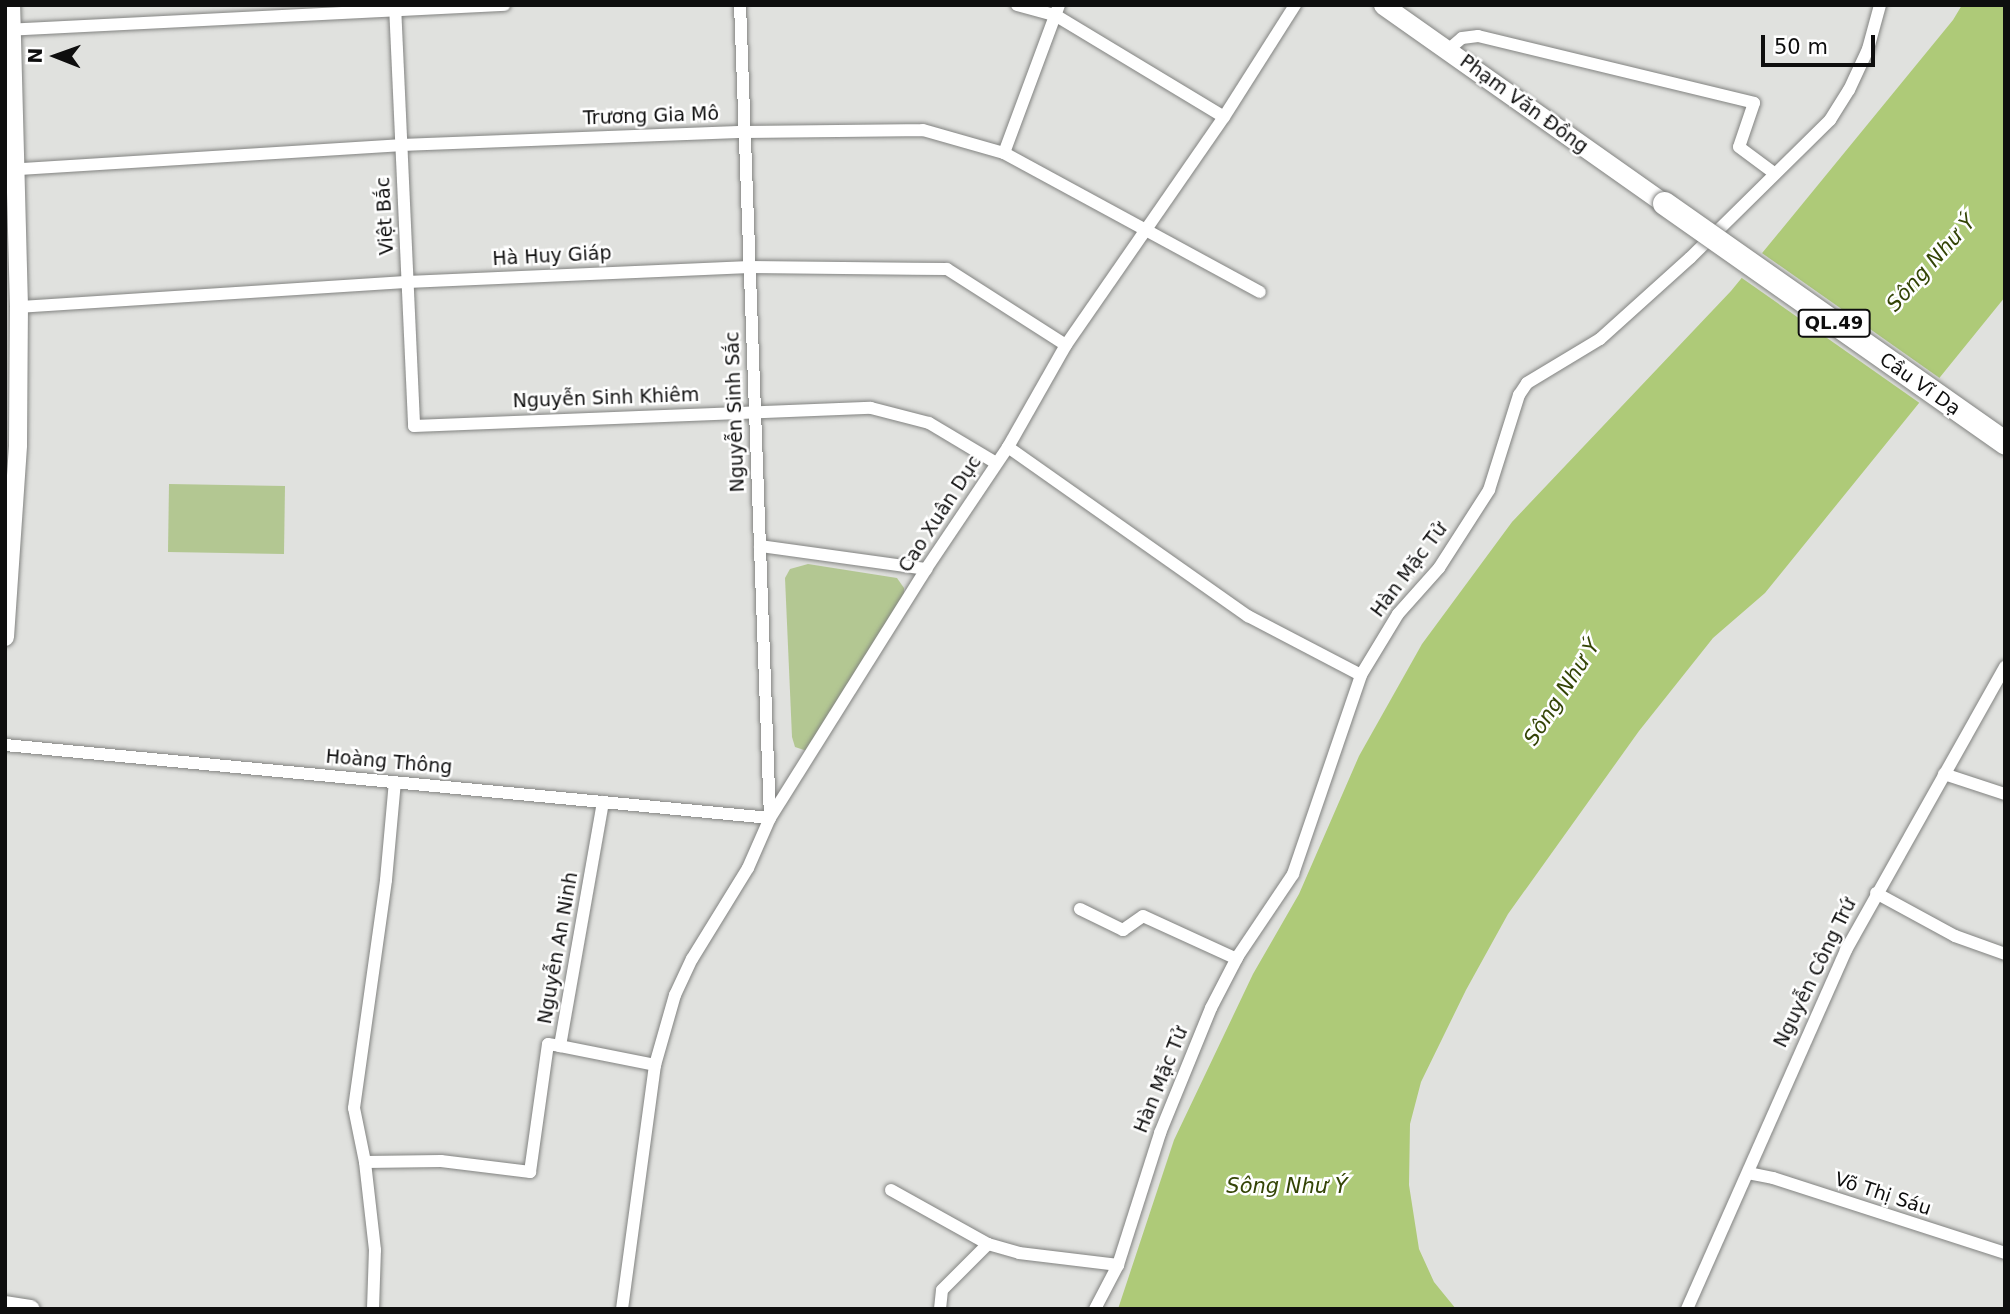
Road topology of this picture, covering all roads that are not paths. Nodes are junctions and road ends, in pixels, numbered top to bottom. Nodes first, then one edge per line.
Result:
1 (11, 5) edge
2 (505, 5) edge
3 (740, 5) edge
4 (1017, 5) edge
5 (1295, 5) edge
6 (1383, 5) edge
7 (1880, 5) edge
8 (395, 9) edge
9 (1057, 10) edge
10 (8, 30) edge
11 (1448, 50) junction
12 (1224, 117) junction
13 (744, 132) junction
14 (401, 145) junction
15 (1004, 153) junction
16 (10, 170) edge
17 (1774, 173) junction
18 (1664, 203) joint
19 (1147, 229) junction
20 (750, 267) junction
21 (407, 282) junction
22 (1260, 292) dead end
23 (19, 307) junction
24 (1066, 345) junction
25 (755, 411) junction
26 (414, 426) joint
27 (2005, 443) edge
28 (12, 445) edge
29 (1008, 447) junction
30 (996, 463) junction
31 (760, 546) junction
32 (926, 569) junction
33 (5, 634) edge
34 (2004, 671) edge
35 (1361, 675) junction
36 (5, 745) edge
37 (1944, 774) junction
38 (395, 782) junction
39 (2005, 794) edge
40 (603, 802) junction
41 (770, 818) junction
42 (1875, 893) junction
43 (1080, 909) dead end
44 (2005, 954) edge
45 (1237, 960) junction
46 (560, 1046) junction
47 (655, 1065) junction
48 (365, 1162) junction
49 (1748, 1174) junction
50 (891, 1190) dead end
51 (988, 1244) junction
52 (2005, 1253) edge
53 (1118, 1265) junction
54 (5, 1305) edge
55 (31, 1309) edge
56 (373, 1309) edge
57 (622, 1309) edge
58 (940, 1309) edge
59 (1095, 1309) edge
60 (1687, 1309) edge

1 - 10 street
2 - 8 street
3 - 13 street, Nguyễn Sinh Sắc
4 - 9 street
5 - 12 street, Cao Xuân Dục
6 - 11 main road, Phạm Văn Đồng / QL.49
7 - 17 street, Hàn Mặc Tử
8 - 10 street
8 - 14 street, Việt Bắc
9 - 12 street
9 - 15 street
10 - 16 street
11 - 17 street
11 - 18 main road, Phạm Văn Đồng / QL.49
12 - 19 street, Cao Xuân Dục
13 - 14 street, Trương Gia Mô
13 - 15 street, Trương Gia Mô
13 - 20 street, Nguyễn Sinh Sắc
14 - 16 street, Trương Gia Mô
14 - 21 street, Việt Bắc
15 - 19 street, Trương Gia Mô
16 - 23 street
17 - 35 street, Hàn Mặc Tử
18 - 27 highway, Cầu Vĩ Dạ / QL.49, bridge
19 - 22 street, Trương Gia Mô
19 - 24 street, Cao Xuân Dục
20 - 21 street, Hà Huy Giáp
20 - 24 street, Hà Huy Giáp
20 - 25 street, Nguyễn Sinh Sắc
21 - 23 street, Hà Huy Giáp
21 - 26 street, Việt Bắc
23 - 28 street
24 - 29 street, Cao Xuân Dục
25 - 26 street, Nguyễn Sinh Khiêm
25 - 30 street, Nguyễn Sinh Khiêm
25 - 31 street, Nguyễn Sinh Sắc
28 - 33 street
29 - 30 street, Cao Xuân Dục
29 - 35 street
30 - 32 street, Cao Xuân Dục
31 - 32 street
31 - 41 street, Nguyễn Sinh Sắc
32 - 41 street, Cao Xuân Dục
34 - 37 street, Nguyễn Công Trứ
35 - 45 street, Hàn Mặc Tử
36 - 38 street, Hoàng Thông
37 - 39 street
37 - 42 street, Nguyễn Công Trứ
38 - 40 street, Hoàng Thông
38 - 48 street
40 - 41 street, Hoàng Thông
40 - 46 street, Nguyễn An Ninh
41 - 47 street, Cao Xuân Dục
42 - 44 street
42 - 49 street, Nguyễn Công Trứ
43 - 45 street
45 - 53 street, Hàn Mặc Tử
46 - 47 street, Nguyễn An Ninh
46 - 48 street
47 - 57 street, Cao Xuân Dục
48 - 56 street
49 - 52 street, Võ Thị Sáu
49 - 60 street, Nguyễn Công Trứ
50 - 51 street
51 - 53 street
51 - 58 street
53 - 59 street, Hàn Mặc Tử
54 - 55 street

